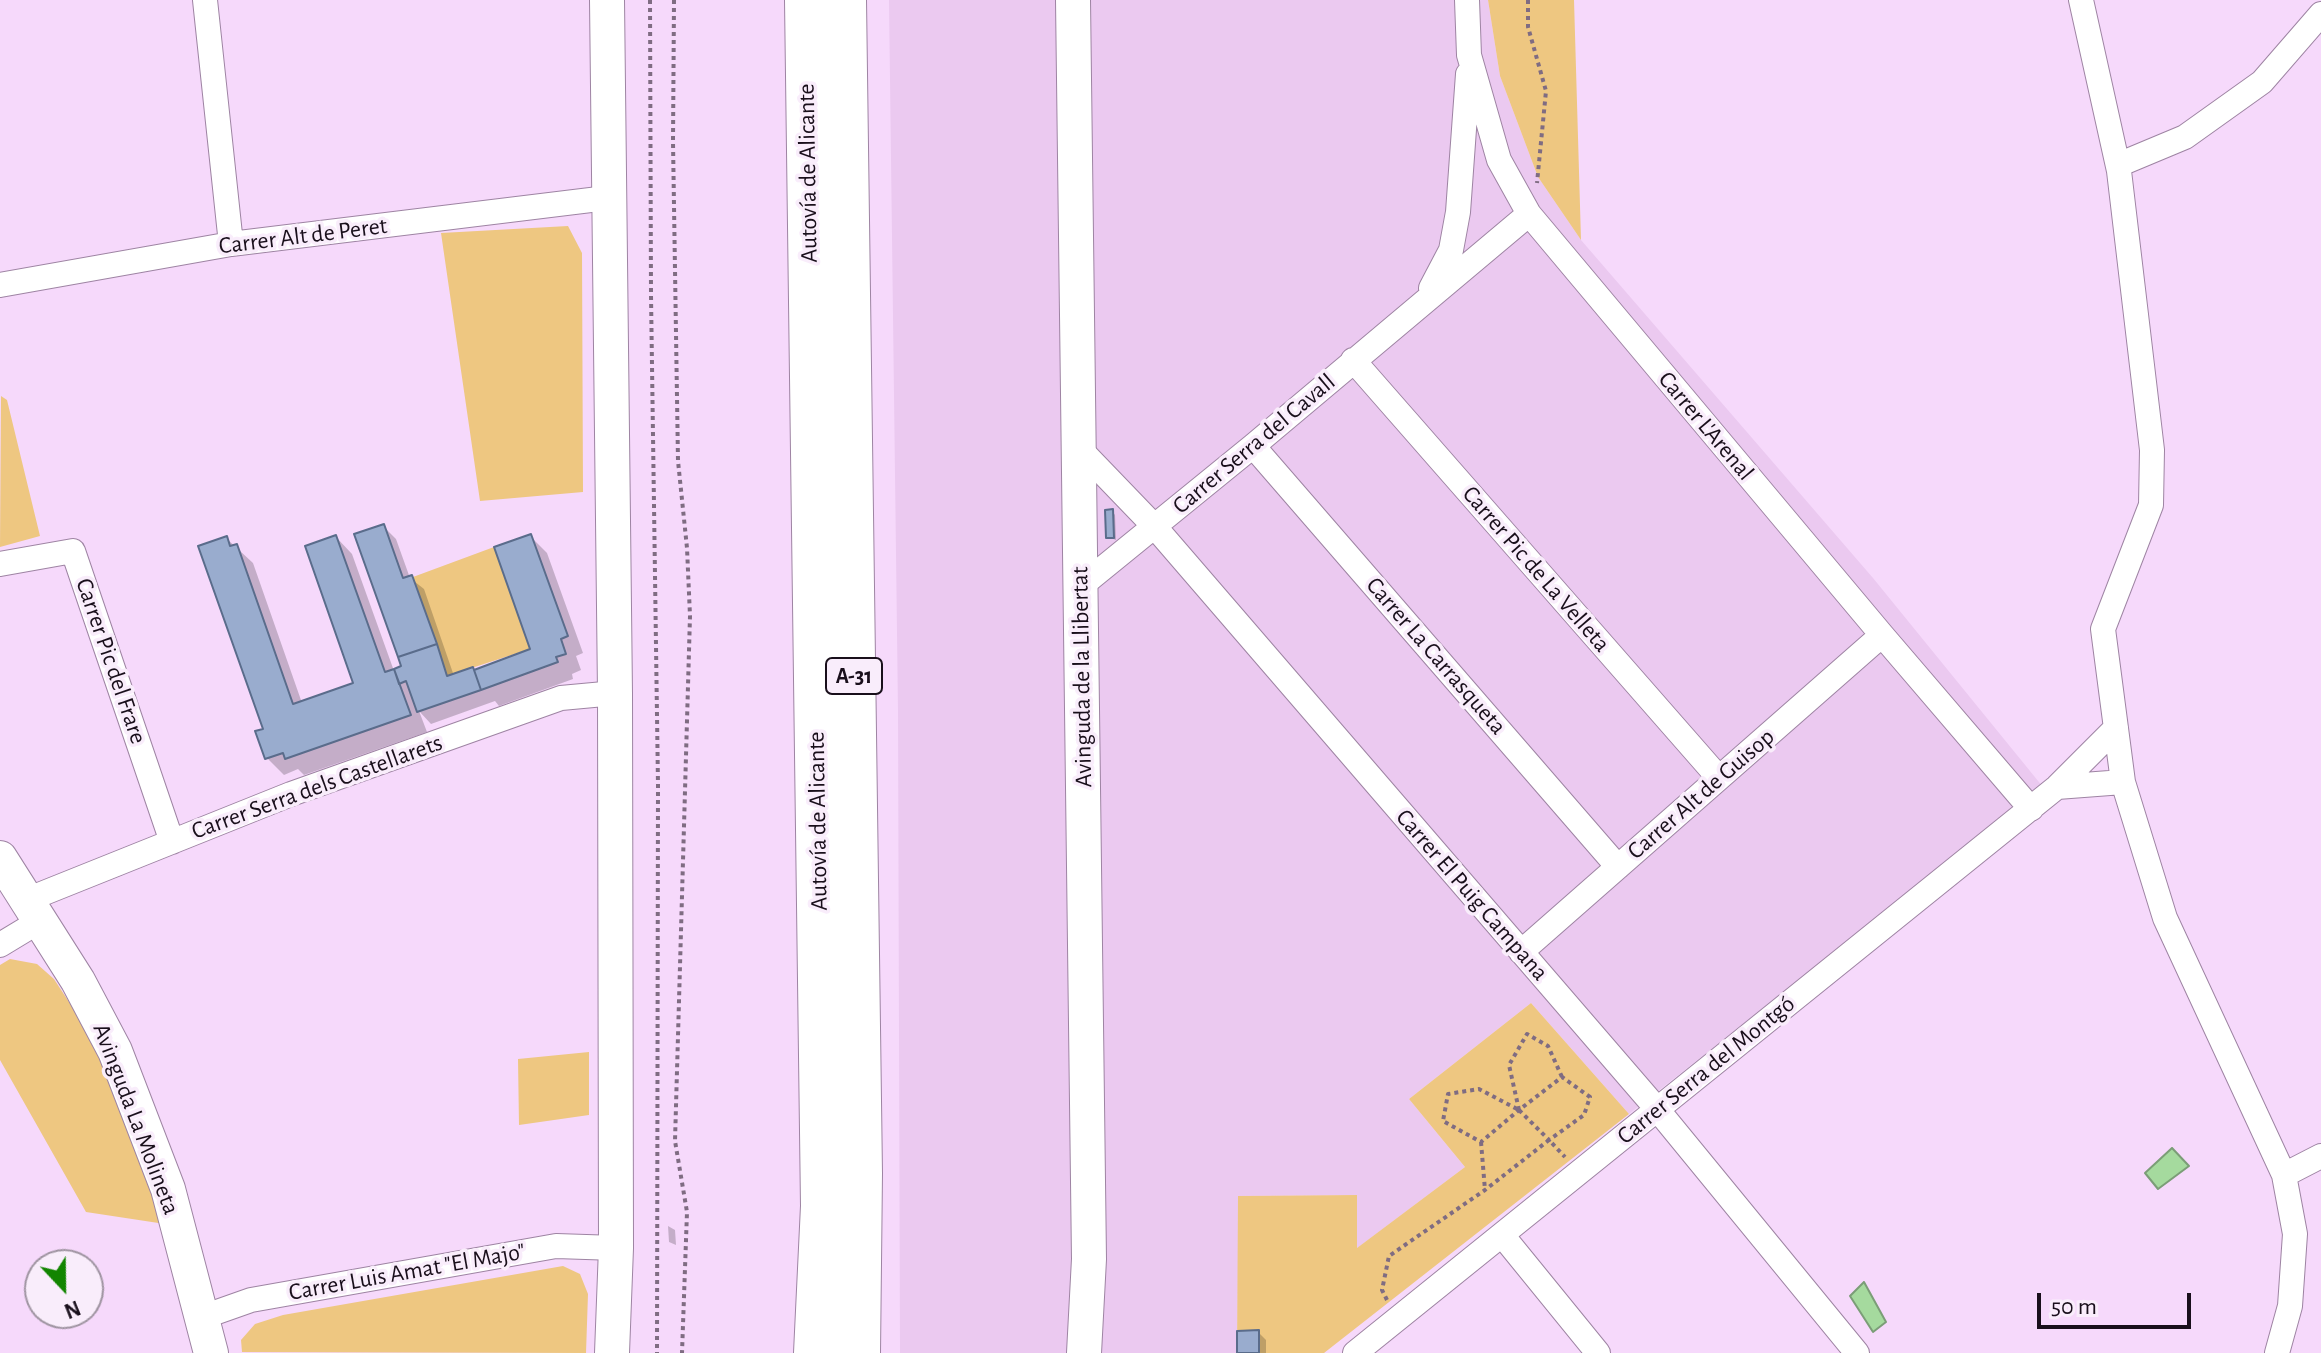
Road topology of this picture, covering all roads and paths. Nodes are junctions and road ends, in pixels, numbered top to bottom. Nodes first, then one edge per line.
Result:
1 (205, 0) edge
2 (607, 0) edge
3 (650, 0) edge
4 (674, 0) edge
5 (807, 0) edge
6 (844, 0) edge
7 (1073, 0) edge
8 (1467, 0) edge
9 (1528, 0) edge
10 (2081, 0) edge
11 (2321, 14) edge
12 (1469, 55) junction
13 (1499, 160) junction
14 (2118, 165) junction
15 (1538, 177) dead end
16 (607, 198) junction
17 (1458, 212) junction
18 (1529, 214) junction
19 (231, 244) junction
20 (0, 285) edge
21 (1424, 300) junction
22 (1353, 360) junction
23 (1077, 446) junction
24 (1253, 446) junction
25 (1155, 527) junction
26 (0, 564) edge
27 (1081, 586) junction
28 (1882, 635) junction
29 (615, 693) junction
30 (2116, 728) junction
31 (1719, 778) junction
32 (2123, 782) junction
33 (2057, 787) junction
34 (2031, 809) junction
35 (172, 842) junction
36 (0, 858) edge
37 (1618, 867) junction
38 (31, 911) junction
39 (0, 945) edge
40 (1521, 952) junction
41 (1562, 1077) junction
42 (1657, 1109) junction
43 (1519, 1110) junction
44 (1549, 1140) junction
45 (1481, 1142) junction
46 (2321, 1156) edge
47 (1578, 1173) junction
48 (2284, 1175) junction
49 (1485, 1190) junction
50 (1502, 1235) junction
51 (616, 1248) junction
52 (200, 1318) junction
53 (1396, 1320) junction
54 (211, 1353) edge
55 (612, 1353) edge
56 (657, 1353) edge
57 (682, 1353) edge
58 (816, 1353) edge
59 (858, 1353) edge
60 (1084, 1353) edge
61 (1355, 1353) edge
62 (1598, 1353) edge
63 (1857, 1353) edge
64 (2277, 1353) edge

1 - 19 street
2 - 16 street
3 - 56 path
4 - 57 path
5 - 58 highway, Autovía de Alicante / A-31
6 - 59 highway, Autovía de Alicante / A-31
7 - 23 street, Avinguda de la Llibertat
8 - 12 street, Carrer L'Arenal
9 - 15 path
10 - 14 street
11 - 14 street
12 - 13 street, Carrer L'Arenal
12 - 17 street, Carrer Serra del Cavall
13 - 17 street, Carrer Serra del Cavall
13 - 18 street, Carrer L'Arenal
14 - 30 street
16 - 19 street, Carrer Alt de Peret
16 - 29 street
17 - 21 street, Carrer Serra del Cavall
18 - 21 street, Carrer Serra del Cavall
18 - 28 street, Carrer L'Arenal
19 - 20 street, Carrer Alt de Peret
21 - 22 street, Carrer Serra del Cavall
22 - 24 street, Carrer Serra del Cavall
22 - 31 street, Carrer Pic de La Velleta
23 - 25 street, Carrer El Puig Campana
23 - 27 street, Avinguda de la Llibertat
24 - 25 street, Carrer Serra del Cavall
24 - 37 street, Carrer La Carrasqueta
25 - 27 street, Carrer Serra del Cavall
25 - 40 street, Carrer El Puig Campana
26 - 35 street, Carrer Pic del Frare
27 - 60 street, Avinguda de la Llibertat
28 - 31 street, Carrer Alt de Guisop
28 - 34 street, Carrer L'Arenal
29 - 35 street, Carrer Serra dels Castellarets
29 - 51 street
30 - 32 street
30 - 33 street, Carrer Serra del Montgó
31 - 37 street, Carrer Alt de Guisop
32 - 33 street
32 - 48 street
33 - 34 street, Carrer Serra del Montgó
34 - 42 street, Carrer Serra del Montgó
35 - 38 street, Carrer Serra dels Castellarets
36 - 38 street, Avinguda La Molineta
37 - 40 street, Carrer Alt de Guisop
38 - 39 street, Carrer Serra dels Castellarets
38 - 52 street, Avinguda La Molineta
40 - 42 street, Carrer El Puig Campana
41 - 43 path
41 - 43 path
41 - 44 path
42 - 47 street, Carrer Serra del Montgó
42 - 63 street, Carrer El Puig Campana
43 - 44 path
43 - 45 path
43 - 45 path
44 - 47 path
44 - 49 path
45 - 49 path
46 - 48 street
47 - 50 street, Carrer Serra del Montgó
48 - 64 street
49 - 53 path
50 - 53 street, Carrer Serra del Montgó
50 - 62 street
51 - 52 street, Carrer Luis Amat "El Majo"
51 - 55 street
52 - 54 street, Avinguda La Molineta
53 - 61 street, Carrer Serra del Montgó

